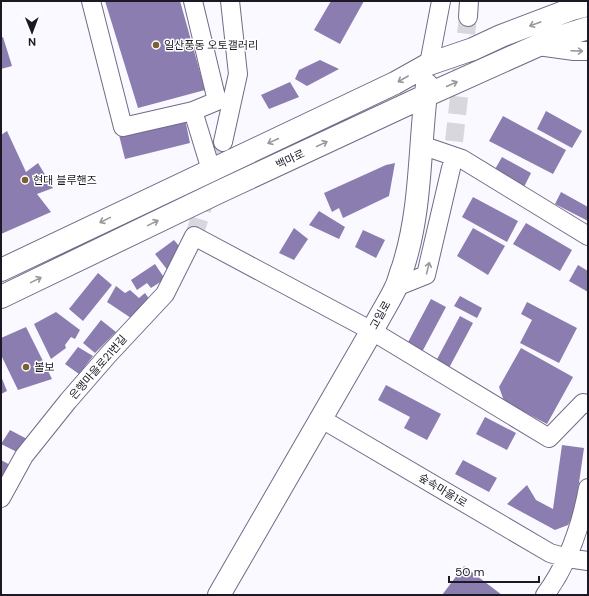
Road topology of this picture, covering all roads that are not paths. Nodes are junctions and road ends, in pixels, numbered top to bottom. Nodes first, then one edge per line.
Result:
1 (91, 1) edge
2 (193, 1) edge
3 (230, 1) edge
4 (441, 1) edge
5 (580, 7) edge
6 (585, 29) edge
7 (538, 46) junction
8 (588, 51) edge
9 (429, 64) junction
10 (425, 96) junction
11 (193, 110) junction
12 (223, 142) tunnel mouth
13 (421, 145) junction
14 (456, 164) junction
15 (211, 170) junction
16 (588, 236) edge
17 (1, 270) edge
18 (396, 287) junction
19 (1, 296) edge
20 (372, 331) junction
21 (588, 404) edge
22 (320, 418) junction
23 (588, 488) edge
24 (1, 498) edge
25 (567, 558) junction
26 (588, 561) edge
27 (219, 595) edge
28 (545, 595) edge

1 - 11 street
2 - 11 street
3 - 12 street
4 - 9 street, 고일로
5 -> 9 main road
6 - 7 main road, 백마로
7 -> 8 street
10 -> 7 main road, 백마로
9 - 10 main road, 고일로
9 -> 15 main road
10 - 13 main road, 고일로
19 -> 10 main road, 백마로
11 - 15 street
13 - 14 street
13 - 18 main road, 고일로
14 - 16 street
18 -> 14 street
15 -> 17 main road
18 - 20 main road, 고일로
20 - 21 street
20 - 22 main road, 고일로
20 - 24 street, 은행마을로21번길
22 - 25 street, 숲속마을1로
22 - 27 main road, 고일로
23 - 25 street
25 - 26 street, 숲속마을1로
25 - 28 street

